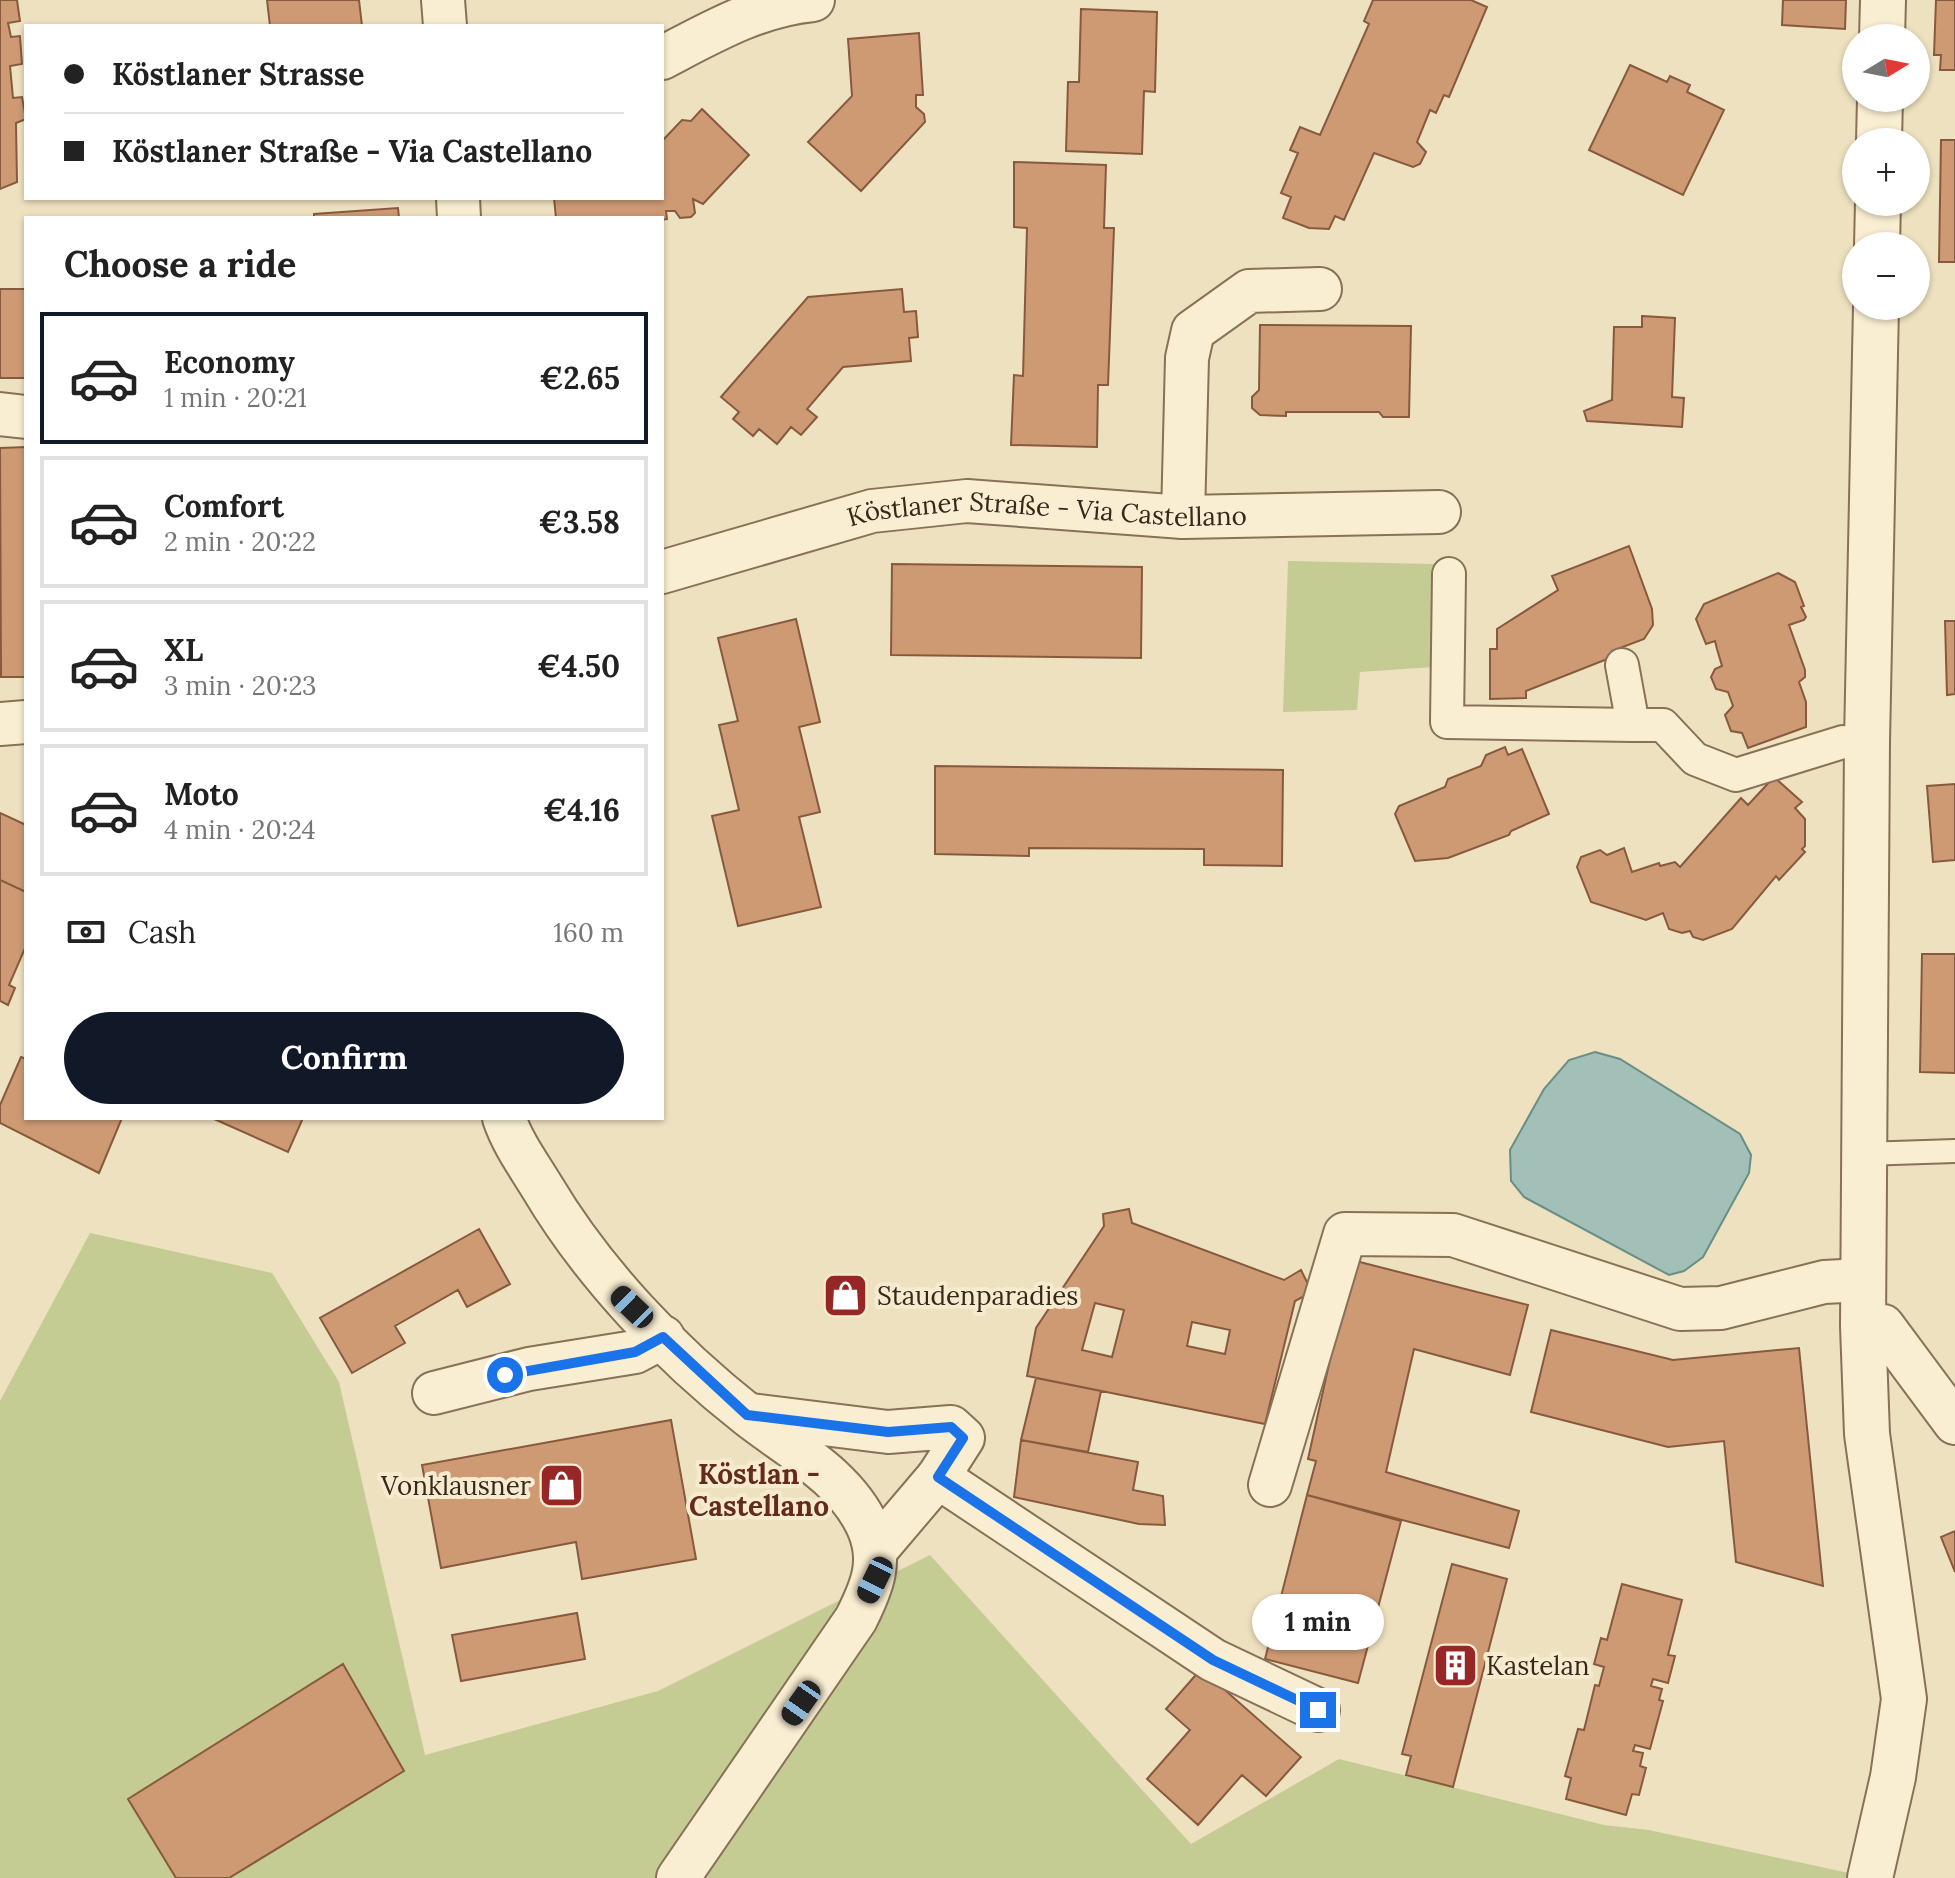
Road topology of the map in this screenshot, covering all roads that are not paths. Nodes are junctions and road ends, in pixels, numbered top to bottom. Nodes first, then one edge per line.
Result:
1 (443, 0) edge
2 (813, 0) edge
3 (1883, 0) edge
4 (445, 24) edge
5 (1882, 24) edge
6 (664, 57) edge
7 (1320, 289) dead end
8 (1876, 320) edge
9 (0, 414) edge
10 (24, 417) edge
11 (1439, 512) dead end
12 (1183, 517) junction
13 (664, 571) edge
14 (1449, 574) dead end
15 (1622, 665) dead end
16 (24, 722) edge
17 (0, 724) edge
18 (1633, 725) junction
19 (1843, 742) dead end
20 (505, 1120) edge
21 (1955, 1151) edge
22 (1863, 1154) junction
23 (1863, 1280) junction
24 (1863, 1326) junction
25 (663, 1337) junction
26 (434, 1393) dead end
27 (747, 1415) junction
28 (1955, 1423) edge
29 (938, 1477) junction
30 (1270, 1485) dead end
31 (876, 1550) junction
32 (1318, 1710) dead end
33 (678, 1878) edge
34 (1870, 1878) edge

1 - 4 street
2 - 6 street
3 - 5 street
7 - 12 street
8 - 22 street
9 - 10 street
11 - 12 street, Köstlaner Straße - Via Castellano
12 - 13 street, Köstlaner Straße - Via Castellano
14 - 18 street
15 - 18 street
16 - 17 street
18 - 19 street
20 - 25 street
21 - 22 lane
22 - 23 street
23 - 24 street
23 - 30 street
24 - 28 street
24 - 34 street
25 - 26 street
25 - 27 street
27 - 29 street
27 - 31 street
29 - 31 street
29 - 32 street
31 - 33 street

